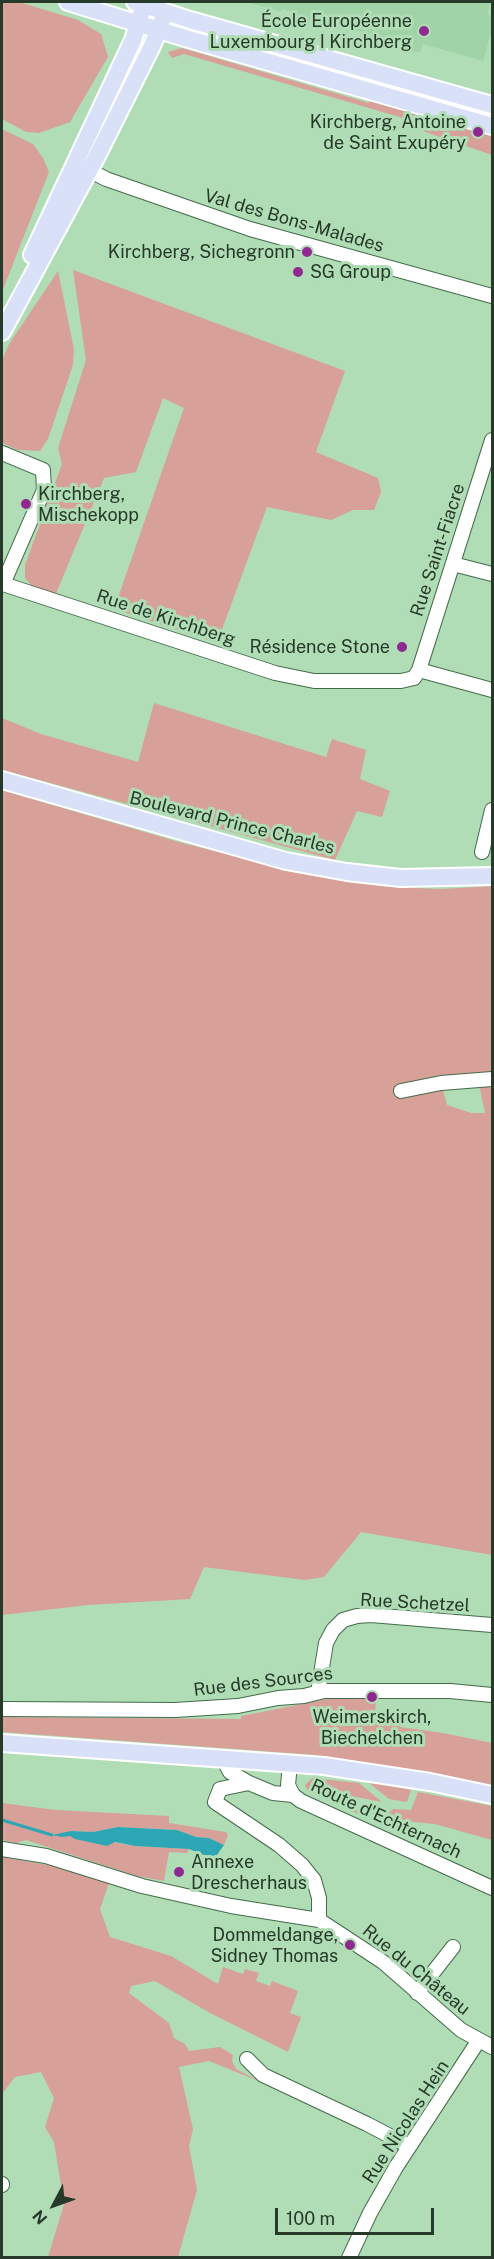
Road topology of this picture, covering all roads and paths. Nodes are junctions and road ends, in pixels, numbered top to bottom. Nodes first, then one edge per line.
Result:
1 (68, 2) edge
2 (139, 3) edge
3 (165, 11) junction
4 (137, 24) junction
5 (159, 30) junction
6 (492, 105) edge
7 (492, 126) edge
8 (82, 166) junction
9 (492, 296) edge
10 (2, 325) edge
11 (2, 332) edge
12 (492, 440) edge
13 (2, 453) edge
14 (488, 469) edge
15 (453, 564) junction
16 (492, 574) edge
17 (2, 586) edge
18 (418, 670) junction
19 (492, 690) edge
20 (2, 780) edge
21 (492, 810) edge
22 (482, 852) dead end
23 (492, 876) edge
24 (492, 1079) edge
25 (401, 1091) dead end
26 (492, 1625) edge
27 (318, 1692) junction
28 (492, 1695) edge
29 (2, 1709) edge
30 (2, 1743) edge
31 (222, 1757) junction
32 (290, 1764) junction
33 (249, 1783) junction
34 (293, 1795) junction
35 (492, 1795) edge
36 (2, 1849) edge
37 (492, 1888) edge
38 (319, 1920) junction
39 (453, 1947) dead end
40 (417, 1993) junction
41 (479, 2040) junction
42 (492, 2047) edge
43 (246, 2059) dead end
44 (409, 2146) junction
45 (349, 2258) edge

1 - 4 main road
2 - 3 main road
2 - 4 main road
3 - 5 main road
3 - 6 main road
4 - 5 main road
4 - 8 main road
5 - 7 main road
5 - 8 main road
8 - 9 street, Val des Bons-Malades
8 - 10 main road
8 - 11 main road
12 - 14 street, Rue Saint-Fiacre
13 - 17 street, Rue de Kirchberg
14 - 15 street, Rue Saint-Fiacre
15 - 16 street
15 - 18 street, Rue Saint-Fiacre
17 - 18 street, Rue de Kirchberg
18 - 19 street
20 - 23 main road, Boulevard Prince Charles
21 - 22 street
24 - 25 street
26 - 27 street, Rue Schetzel
27 - 28 street, Rue des Sources
27 - 29 street, Rue des Sources
30 - 31 main road
31 - 32 main road
31 - 33 street
32 - 34 street, Route d'Echternach
32 - 35 main road
33 - 34 street
33 - 38 street
34 - 37 street, Route d'Echternach
36 - 38 street, Rue du Château
38 - 40 street, Rue du Château
39 - 40 street
40 - 41 street, Rue du Château
41 - 42 street, Rue du Château
41 - 44 street, Rue Nicolas Hein
43 - 44 street
44 - 45 street, Rue Nicolas Hein

